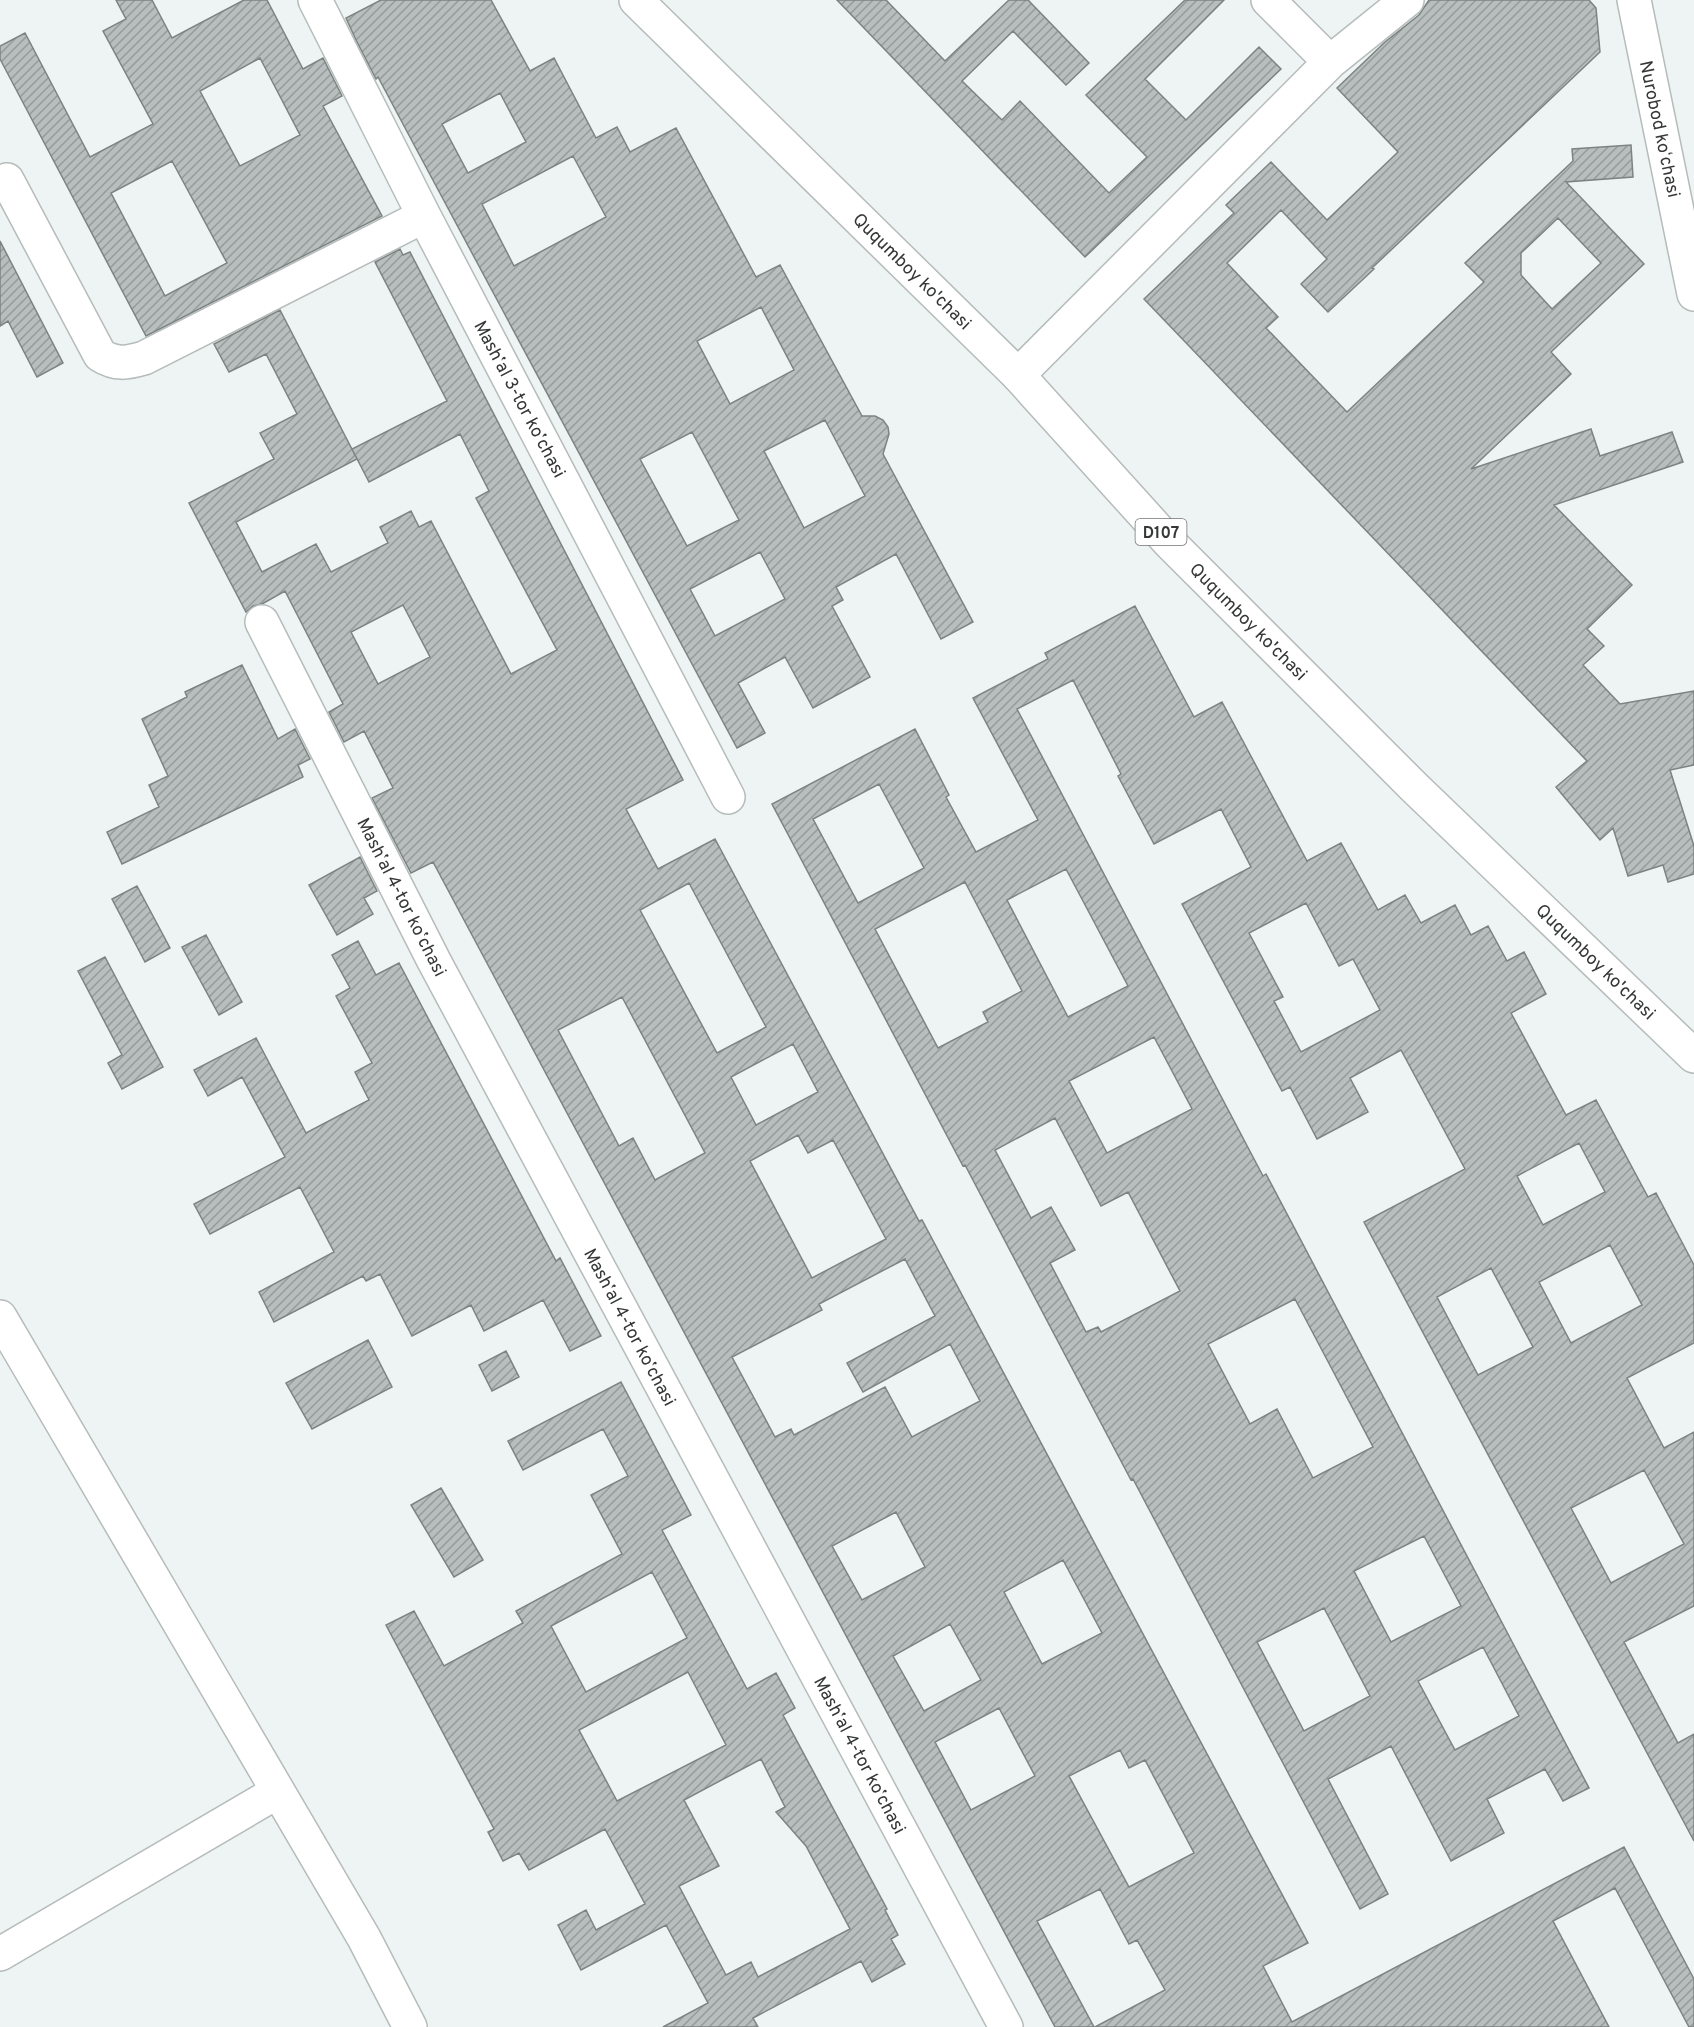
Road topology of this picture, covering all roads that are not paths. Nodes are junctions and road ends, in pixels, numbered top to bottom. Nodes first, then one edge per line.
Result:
1 (315, 0) edge
2 (636, 0) edge
3 (1268, 0) edge
4 (1407, 0) edge
5 (1634, 0) edge
6 (1330, 62) junction
7 (7, 180) dead end
8 (424, 216) junction
9 (1694, 294) edge
10 (1018, 375) junction
11 (262, 622) dead end
12 (728, 797) dead end
13 (1694, 1056) edge
14 (0, 1317) edge
15 (277, 1792) junction
16 (0, 1953) edge
17 (410, 2027) edge
18 (1006, 2027) edge

1 - 8 street, Mashʼal 3-tor koʼchasi
2 - 10 street, Ququmboy ko'chasi / D107
3 - 6 street
4 - 6 street
5 - 9 street, Nurobod koʻchasi
6 - 10 street
7 - 8 street
8 - 12 street, Mashʼal 3-tor koʼchasi
10 - 13 street, Ququmboy ko'chasi / D107
11 - 18 street, Mashʼal 4-tor koʼchasi
14 - 15 street
15 - 16 street
15 - 17 street

